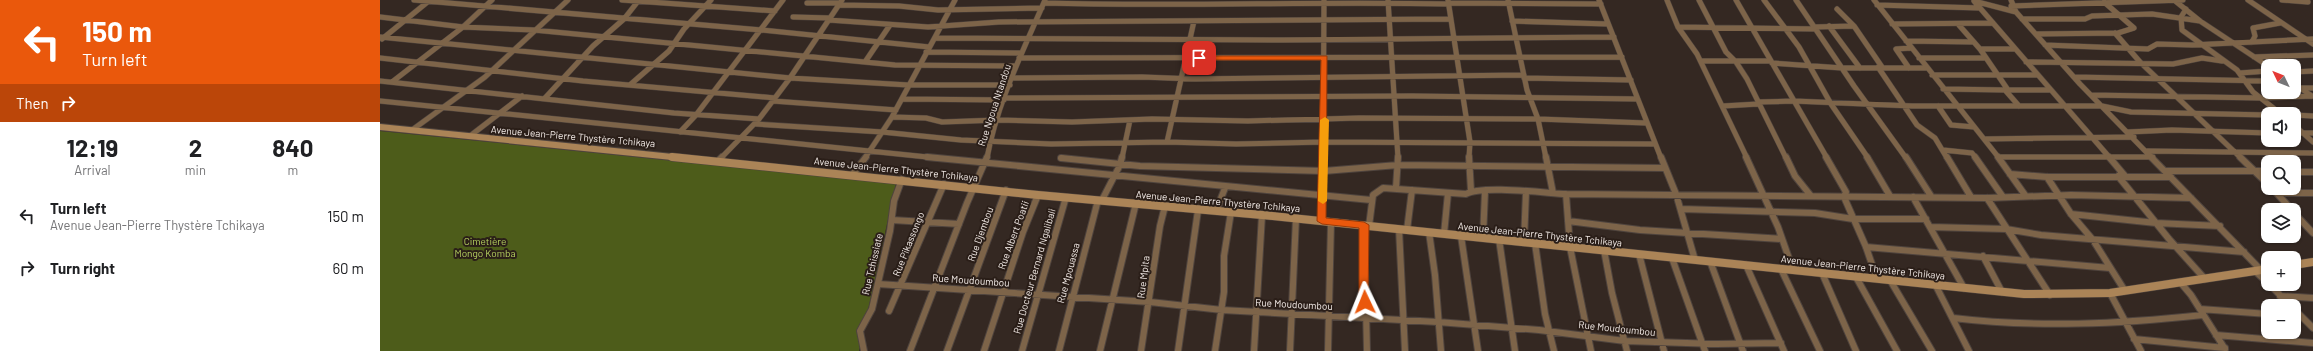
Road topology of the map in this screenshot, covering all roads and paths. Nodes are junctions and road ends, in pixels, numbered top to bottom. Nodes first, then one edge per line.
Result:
1 (414, 0) edge
2 (430, 0) edge
3 (492, 0) edge
4 (568, 0) edge
5 (622, 0) edge
6 (711, 0) edge
7 (783, 0) edge
8 (955, 0) edge
9 (1667, 0) edge
10 (1699, 0) edge
11 (1736, 0) edge
12 (1764, 0) edge
13 (1796, 0) edge
14 (1935, 0) edge
15 (1972, 0) edge
16 (2174, 0) edge
17 (2183, 0) edge
18 (2248, 0) edge
19 (2282, 0) edge
20 (639, 1) edge
21 (1388, 1) edge
22 (2102, 1) edge
23 (2307, 1) edge
24 (807, 2) dead end
25 (1196, 2) edge
26 (1324, 2) edge
27 (1448, 2) edge
28 (1508, 2) edge
29 (1600, 2) edge
30 (1875, 2) edge
31 (840, 3) edge
32 (1270, 3) edge
33 (2011, 3) edge
34 (1044, 4) edge
35 (2313, 4) edge
36 (486, 5) junction
37 (1940, 6) junction
38 (704, 7) junction
39 (950, 8) junction
40 (1980, 8) junction
41 (1837, 9) dead end
42 (2186, 9) junction
43 (775, 11) junction
44 (555, 12) junction
45 (2016, 12) junction
46 (2119, 15) junction
47 (380, 17) edge
48 (793, 17) dead end
49 (2181, 18) junction
50 (624, 19) junction
51 (830, 19) junction
52 (1387, 19) junction
53 (1451, 19) junction
54 (2022, 19) junction
55 (407, 20) junction
56 (1323, 20) junction
57 (1194, 21) junction
58 (1512, 21) junction
59 (2200, 21) junction
60 (1035, 22) junction
61 (2280, 23) junction
62 (688, 24) junction
63 (1608, 24) junction
64 (1892, 24) junction
65 (1958, 24) junction
66 (1993, 24) junction
67 (890, 25) junction
68 (1829, 26) junction
69 (1854, 26) junction
70 (463, 27) junction
71 (941, 27) junction
72 (1678, 27) junction
73 (1714, 27) junction
74 (1751, 28) junction
75 (1816, 28) junction
76 (1784, 29) junction
77 (534, 30) junction
78 (761, 30) junction
79 (2116, 33) junction
80 (2036, 34) junction
81 (818, 36) junction
82 (603, 37) junction
83 (1614, 37) junction
84 (381, 38) edge
85 (935, 38) junction
86 (1028, 38) junction
87 (1324, 38) junction
88 (1389, 38) junction
89 (1454, 38) junction
90 (1515, 38) junction
91 (1190, 39) junction
92 (2305, 39) junction
93 (2313, 39) edge
94 (1906, 41) junction
95 (1974, 42) junction
96 (2232, 42) junction
97 (2252, 42) junction
98 (877, 43) junction
99 (2200, 43) junction
100 (440, 44) junction
101 (2313, 44) edge
102 (674, 45) junction
103 (2045, 46) junction
104 (1911, 48) junction
105 (2127, 48) junction
106 (1980, 49) junction
107 (2015, 49) junction
108 (512, 50) junction
109 (928, 50) junction
110 (744, 51) junction
111 (2313, 55) edge
112 (804, 56) junction
113 (1020, 56) junction
114 (1392, 56) junction
115 (1520, 57) junction
116 (1622, 57) junction
117 (2254, 57) junction
118 (380, 58) edge
119 (584, 58) junction
120 (1185, 58) junction
121 (1325, 58) junction
122 (1457, 58) junction
123 (1919, 58) junction
124 (1986, 58) junction
125 (2222, 60) junction
126 (1701, 61) junction
127 (418, 62) junction
128 (865, 62) junction
129 (1736, 62) junction
130 (1771, 62) junction
131 (2026, 62) junction
132 (2060, 62) junction
133 (2140, 62) junction
134 (2261, 62) edge
135 (654, 65) junction
136 (918, 66) junction
137 (1016, 66) junction
138 (1809, 66) junction
139 (1880, 67) junction
140 (1842, 68) junction
141 (1860, 68) junction
142 (1909, 68) junction
143 (1926, 68) junction
144 (492, 71) junction
145 (2313, 71) edge
146 (727, 72) junction
147 (2261, 72) edge
148 (2301, 72) edge
149 (2240, 73) junction
150 (1932, 75) junction
151 (1998, 75) junction
152 (2037, 75) junction
153 (1325, 76) junction
154 (1393, 77) junction
155 (1460, 77) junction
156 (1524, 77) junction
157 (2074, 77) junction
158 (564, 78) junction
159 (790, 78) junction
160 (1013, 78) junction
161 (1180, 79) junction
162 (2157, 79) junction
163 (1631, 80) junction
164 (2244, 80) junction
165 (380, 81) edge
166 (2261, 81) edge
167 (392, 82) junction
168 (631, 84) junction
169 (908, 85) junction
170 (1010, 85) junction
171 (2301, 88) edge
172 (2313, 88) edge
173 (1943, 89) junction
174 (2301, 89) edge
175 (2007, 90) junction
176 (2049, 90) junction
177 (467, 91) junction
178 (712, 92) junction
179 (2091, 95) junction
180 (522, 96) junction
181 (1395, 96) junction
182 (1463, 97) junction
183 (2176, 97) junction
184 (2301, 97) edge
185 (2312, 97) edge
186 (545, 98) junction
187 (1176, 98) junction
188 (1324, 98) junction
189 (2261, 98) joint
190 (902, 99) junction
191 (1005, 99) junction
192 (1530, 99) junction
193 (1637, 99) junction
194 (2262, 99) edge
195 (774, 100) junction
196 (380, 101) edge
197 (1794, 101) junction
198 (1758, 103) junction
199 (1831, 104) junction
200 (1868, 105) junction
201 (1723, 106) junction
202 (1905, 106) junction
203 (1938, 106) junction
204 (1957, 106) junction
205 (2019, 106) junction
206 (2063, 106) junction
207 (2102, 106) junction
208 (2272, 107) edge
209 (442, 108) junction
210 (896, 110) junction
211 (2194, 113) junction
212 (497, 114) junction
213 (696, 114) junction
214 (2261, 115) edge
215 (2301, 115) edge
216 (2313, 116) edge
217 (892, 117) junction
218 (1325, 119) junction
219 (1396, 119) junction
220 (1538, 119) junction
221 (998, 120) junction
222 (1130, 120) junction
223 (1172, 120) junction
224 (1467, 120) junction
225 (758, 121) junction
226 (1646, 122) junction
227 (380, 127) edge
228 (1974, 127) junction
229 (412, 130) junction
230 (680, 132) junction
231 (882, 132) junction
232 (2128, 132) junction
233 (2213, 132) junction
234 (2261, 133) edge
235 (2303, 133) joint
236 (2313, 133) edge
237 (470, 136) junction
238 (2134, 137) junction
239 (742, 138) junction
240 (2093, 138) junction
241 (1985, 139) junction
242 (990, 142) junction
243 (1167, 142) junction
244 (1324, 142) junction
245 (1397, 142) junction
246 (1470, 142) junction
247 (2313, 142) edge
248 (1542, 143) junction
249 (1125, 144) junction
250 (1655, 144) junction
251 (1943, 150) junction
252 (871, 151) junction
253 (2146, 151) junction
254 (2233, 151) junction
255 (2313, 153) edge
256 (2110, 156) junction
257 (1999, 157) junction
258 (2153, 157) junction
259 (1061, 158) dead end
260 (718, 161) junction
261 (986, 164) junction
262 (1120, 165) junction
263 (1398, 165) junction
264 (1470, 166) junction
265 (1549, 167) junction
266 (1665, 168) junction
267 (2252, 170) junction
268 (1324, 171) junction
269 (2165, 171) junction
270 (2261, 171) edge
271 (2301, 172) edge
272 (2313, 172) edge
273 (853, 174) junction
274 (2010, 174) junction
275 (1114, 176) junction
276 (2118, 176) junction
277 (2125, 176) junction
278 (2047, 177) junction
279 (2171, 177) junction
280 (2261, 178) edge
281 (902, 179) junction
282 (944, 184) junction
283 (974, 187) junction
284 (1225, 188) junction
285 (1396, 188) junction
286 (1006, 190) junction
287 (1412, 190) junction
288 (1472, 191) junction
289 (1485, 191) junction
290 (1526, 192) junction
291 (1448, 193) junction
292 (1553, 193) junction
293 (2301, 193) edge
294 (2313, 193) edge
295 (1566, 194) junction
296 (1676, 194) junction
297 (1038, 195) junction
298 (1762, 195) junction
299 (2058, 195) junction
300 (2279, 195) edge
301 (1323, 196) junction
302 (1811, 196) junction
303 (1890, 196) junction
304 (1931, 196) junction
305 (2025, 196) junction
306 (2135, 196) junction
307 (1066, 197) junction
308 (1844, 197) junction
309 (1913, 197) junction
310 (1971, 197) junction
311 (2003, 197) junction
312 (1988, 198) junction
313 (2192, 198) junction
314 (1100, 200) junction
315 (1371, 200) junction
316 (2286, 203) edge
317 (1136, 204) junction
318 (1165, 206) junction
319 (1681, 209) junction
320 (1198, 210) junction
321 (1216, 211) junction
322 (1231, 212) junction
323 (1770, 212) junction
324 (2071, 214) junction
325 (1262, 215) junction
326 (1296, 218) junction
327 (1853, 219) junction
328 (1926, 219) junction
329 (892, 220) junction
330 (2301, 220) edge
331 (1322, 221) junction
332 (1568, 221) junction
333 (926, 222) junction
334 (1331, 222) junction
335 (2156, 223) junction
336 (959, 224) junction
337 (1366, 226) junction
338 (2220, 226) junction
339 (1930, 227) junction
340 (1403, 229) junction
341 (2010, 230) junction
342 (1429, 232) junction
343 (1687, 233) junction
344 (2313, 233) edge
345 (1444, 234) junction
346 (1461, 236) junction
347 (1483, 238) junction
348 (1499, 239) junction
349 (1782, 239) junction
350 (2093, 240) junction
351 (1524, 242) junction
352 (1535, 243) junction
353 (1570, 247) junction
354 (1866, 247) junction
355 (2176, 247) junction
356 (1604, 250) junction
357 (2244, 252) junction
358 (1946, 253) junction
359 (1639, 254) junction
360 (1983, 256) junction
361 (1672, 258) junction
362 (2028, 259) junction
363 (1695, 260) junction
364 (1710, 261) junction
365 (2313, 262) edge
366 (2301, 264) edge
367 (1746, 265) junction
368 (2110, 268) junction
369 (1781, 269) junction
370 (2261, 269) edge
371 (1794, 270) junction
372 (2261, 270) edge
373 (1822, 273) junction
374 (1856, 277) junction
375 (1877, 279) junction
376 (2205, 279) junction
377 (1890, 280) junction
378 (2180, 282) junction
379 (878, 284) junction
380 (902, 285) junction
381 (1936, 286) junction
382 (935, 288) junction
383 (1964, 288) junction
384 (970, 291) junction
385 (2125, 291) junction
386 (2275, 291) edge
387 (2002, 292) junction
388 (1003, 293) junction
389 (2110, 293) junction
390 (1039, 295) junction
391 (2050, 295) junction
392 (2280, 296) junction
393 (1072, 298) junction
394 (2313, 298) edge
395 (2283, 299) edge
396 (1111, 300) junction
397 (1150, 302) junction
398 (1184, 306) junction
399 (1222, 310) junction
400 (889, 311) dead end
401 (1256, 311) junction
402 (2202, 312) junction
403 (1292, 313) junction
404 (2261, 314) edge
405 (1329, 316) junction
406 (1365, 318) junction
407 (1953, 318) junction
408 (2303, 318) joint
409 (1403, 320) junction
410 (2313, 321) edge
411 (1438, 322) junction
412 (2125, 324) junction
413 (1475, 326) junction
414 (1512, 328) junction
415 (2313, 328) edge
416 (1550, 331) junction
417 (1587, 335) junction
418 (2216, 335) junction
419 (2134, 339) junction
420 (1625, 341) junction
421 (1662, 343) junction
422 (1702, 343) junction
423 (1781, 343) junction
424 (2313, 343) edge
425 (1740, 344) junction
426 (2226, 349) edge
427 (864, 351) edge
428 (910, 351) edge
429 (947, 351) edge
430 (984, 351) edge
431 (1022, 351) edge
432 (1059, 351) edge
433 (1100, 351) edge
434 (1142, 351) edge
435 (1178, 351) edge
436 (1215, 351) edge
437 (1254, 351) edge
438 (1290, 351) edge
439 (1328, 351) edge
440 (1367, 351) edge
441 (1405, 351) edge
442 (1441, 351) edge
443 (1478, 351) edge
444 (1515, 351) edge
445 (1554, 351) edge
446 (1591, 351) edge
447 (1627, 351) edge
448 (1664, 351) edge
449 (1705, 351) edge
450 (1743, 351) edge
451 (1784, 351) edge
452 (1820, 351) edge
453 (1856, 351) edge
454 (1897, 351) edge
455 (1932, 351) edge
456 (1969, 351) edge
457 (2141, 351) edge

1 - 2 street
2 - 36 street
2 - 55 street
3 - 36 street
4 - 44 street
5 - 20 street
6 - 38 street
7 - 43 street
8 - 39 street
9 - 72 street
10 - 73 street
11 - 74 street
12 - 76 street
13 - 75 street
14 - 37 street
15 - 40 street
15 - 45 street
16 - 17 street
16 - 22 street
16 - 42 street
18 - 61 street
19 - 23 street
20 - 38 street
20 - 50 street
21 - 26 street
21 - 27 street
21 - 52 street
22 - 33 street
22 - 46 street
23 - 35 street
24 - 31 street
25 - 32 street
25 - 34 street
26 - 32 street
26 - 56 street
27 - 28 street
27 - 53 street
28 - 29 street
28 - 58 street
29 - 63 street
30 - 37 street
30 - 64 street
31 - 39 street
31 - 51 street
33 - 45 street
34 - 39 street
34 - 60 street, Rue Ngoua Ntandou
36 - 44 street
36 - 70 street
37 - 40 street
38 - 43 street
38 - 62 street
39 - 71 street
40 - 66 street
41 - 69 street
42 - 49 street
42 - 59 street
43 - 78 street
44 - 50 street
44 - 77 street
45 - 54 street
46 - 49 street
46 - 54 street
46 - 79 street
47 - 55 street
48 - 51 street
49 - 59 street
49 - 99 street
50 - 62 street
50 - 82 street
51 - 67 street
51 - 81 street
52 - 53 street
52 - 56 street
52 - 88 street
53 - 89 street
54 - 80 street
55 - 70 street
55 - 84 street
56 - 57 street
56 - 87 street
57 - 60 street
57 - 91 street
58 - 63 street
58 - 90 street
59 - 96 street
60 - 71 street
60 - 86 street, Rue Ngoua Ntandou
61 - 92 street
61 - 97 street
62 - 78 street
62 - 102 street
63 - 83 street
64 - 65 street
64 - 94 street
65 - 66 street
65 - 95 street
66 - 107 street
67 - 71 street
67 - 98 street
68 - 69 street
68 - 75 street
68 - 141 street
69 - 139 street
70 - 77 street
70 - 100 street
71 - 85 street
72 - 73 street
72 - 126 street
73 - 74 street
73 - 129 street
74 - 76 street
74 - 130 street
75 - 76 street
75 - 140 street
76 - 138 street
77 - 82 street
77 - 108 street
78 - 81 street
78 - 110 street
79 - 80 street
79 - 105 street
80 - 103 street
81 - 98 street
81 - 112 street
82 - 102 street
82 - 119 street
83 - 90 street
83 - 116 street
84 - 100 street
85 - 86 street
85 - 109 street
86 - 91 street
86 - 113 street, Rue Ngoua Ntandou
87 - 88 street
87 - 91 street
87 - 121 street
88 - 89 street
88 - 114 street
89 - 90 street
89 - 122 street
90 - 115 street
91 - 120 street
92 - 93 street
92 - 97 street
92 - 101 street
94 - 95 street
94 - 104 street
95 - 106 street
96 - 97 street
96 - 99 street
96 - 117 street
98 - 109 street
98 - 128 street
99 - 105 street
99 - 125 street
100 - 108 street
100 - 127 street
102 - 110 street
102 - 135 street
103 - 105 street
103 - 132 street
104 - 123 street
104 - 142 street
105 - 133 street
106 - 107 street
106 - 124 street
107 - 131 street
108 - 119 street
108 - 144 street
109 - 113 street
109 - 136 street
110 - 112 street
110 - 146 street
111 - 117 street
112 - 128 street
112 - 159 street
113 - 120 street
113 - 137 street, Rue Ngoua Ntandou
114 - 121 street
114 - 122 street
114 - 154 street
115 - 116 street
115 - 122 street
115 - 156 street
116 - 163 street
117 - 134 street
118 - 127 street
119 - 135 street
119 - 158 street
120 - 121 street
120 - 161 street
121 - 153 street
122 - 155 street
123 - 124 street
123 - 143 street
124 - 151 street
125 - 133 street
125 - 149 street
126 - 129 street
126 - 201 street
127 - 144 street
127 - 167 street
128 - 136 street
129 - 130 street
129 - 198 street
130 - 138 street
130 - 197 street
131 - 132 street
131 - 152 street
132 - 133 street
132 - 157 street
133 - 162 street
135 - 146 street
135 - 168 street
136 - 137 street
136 - 169 street
137 - 160 street, Rue Ngoua Ntandou
138 - 140 street
138 - 199 street
139 - 141 street
139 - 142 street
139 - 202 street
140 - 141 street
140 - 200 street
142 - 143 street
143 - 150 street
144 - 158 street
144 - 177 street
145 - 148 street
146 - 159 street
146 - 178 street
147 - 149 street
149 - 164 street
150 - 151 street
150 - 173 street
151 - 152 street
151 - 175 street
152 - 176 street
153 - 154 street
153 - 161 street
153 - 188 street
154 - 155 street
154 - 181 street
155 - 156 street
155 - 182 street
156 - 163 street
156 - 192 street
157 - 162 street
157 - 179 street
158 - 168 street
158 - 186 street
159 - 169 street
159 - 195 street
160 - 161 street
160 - 170 street, Rue Ngoua Ntandou
161 - 187 street
162 - 164 street
162 - 183 street
163 - 193 street
164 - 166 street
164 - 189 street
165 - 167 street
167 - 177 street
168 - 178 street
169 - 170 street
169 - 190 street
170 - 191 street, Rue Ngoua Ntandou
171 - 172 street
173 - 175 street
173 - 204 street
174 - 185 street
175 - 176 street
175 - 205 street
176 - 206 street
177 - 180 street
177 - 209 street
178 - 195 street
178 - 213 street
179 - 183 street
179 - 207 street
180 - 186 street
180 - 212 street
181 - 182 street
181 - 188 street
181 - 219 street
182 - 192 street
182 - 224 street
183 - 189 street
183 - 211 street
184 - 185 street
186 - 213 street
187 - 188 street
187 - 191 street
187 - 223 street
188 - 218 street
190 - 191 street
190 - 210 street
191 - 221 street, Rue Ngoua Ntandou
192 - 193 street
192 - 220 street
193 - 226 street
194 - 208 street
195 - 210 street
195 - 225 street
196 - 209 street
197 - 198 street
197 - 199 street
197 - 308 street
198 - 201 street
198 - 302 street
199 - 200 street
199 - 303 street
200 - 202 street
200 - 304 street
201 - 298 street
202 - 203 street
202 - 251 street
203 - 204 street
203 - 228 street
204 - 205 street
204 - 228 street
205 - 206 street
206 - 207 street
206 - 240 street
207 - 211 street
207 - 232 street
209 - 212 street
209 - 229 street
210 - 217 street
211 - 214 street
211 - 233 street
212 - 230 street
212 - 237 street
213 - 225 street
213 - 230 street
215 - 216 street
217 - 221 street
217 - 231 street
218 - 219 street
218 - 223 street
218 - 244 street
219 - 224 street
219 - 245 street
220 - 224 street
220 - 226 street
220 - 248 street
221 - 222 street
221 - 242 street, Rue Ngoua Ntandou
222 - 223 street
222 - 249 street, Rue Mpouassa
223 - 243 street
224 - 246 street
225 - 231 street
225 - 239 street
226 - 250 street
227 - 229 street, Avenue Jean-Pierre Thystère Tchikaya
228 - 241 street
229 - 237 street, Avenue Jean-Pierre Thystère Tchikaya
230 - 239 street
231 - 242 street
231 - 252 street
232 - 233 street
232 - 238 street
233 - 234 street
233 - 254 street
235 - 236 street
235 - 247 street
237 - 260 street, Avenue Jean-Pierre Thystère Tchikaya
238 - 240 street
238 - 253 street
239 - 252 street
239 - 260 street
240 - 241 street
240 - 256 street
241 - 257 street
242 - 249 street
242 - 261 street, Rue Ngoua Ntandou
243 - 244 street
243 - 249 street
244 - 245 street
244 - 268 street
245 - 246 street
245 - 263 street
246 - 248 street
246 - 264 street
248 - 250 street
248 - 265 street
249 - 262 street, Rue Mpouassa
250 - 266 street
251 - 310 street
251 - 311 street
252 - 261 street
252 - 273 street
253 - 254 street
253 - 258 street
254 - 255 street
254 - 267 street
256 - 257 street
256 - 258 street
256 - 277 street
257 - 274 street
258 - 269 street
259 - 262 street
260 - 273 street, Avenue Jean-Pierre Thystère Tchikaya
261 - 275 street
261 - 283 street, Rue Ngoua Ntandou
262 - 268 street
262 - 275 street, Rue Mpouassa
263 - 264 street
263 - 268 street
263 - 285 street
264 - 265 street
264 - 288 street
265 - 266 street
265 - 292 street
266 - 296 street
267 - 269 street
267 - 270 street
267 - 280 street
268 - 301 street
269 - 279 street
271 - 272 street
273 - 281 street, Avenue Jean-Pierre Thystère Tchikaya
274 - 278 street
274 - 305 street
275 - 284 street
275 - 314 street, Rue Mpouassa
276 - 277 street
276 - 278 street
276 - 306 street
277 - 279 street
278 - 299 street
279 - 313 street
281 - 282 street, Avenue Jean-Pierre Thystère Tchikaya
281 - 329 street, Rue Tchissiate
282 - 283 street, Avenue Jean-Pierre Thystère Tchikaya
282 - 333 street, Rue Pikassongo
283 - 286 street, Avenue Jean-Pierre Thystère Tchikaya
283 - 336 street, Rue Ngoua Ntandou
284 - 301 street
284 - 321 street
285 - 287 street
285 - 315 street
286 - 297 street, Avenue Jean-Pierre Thystère Tchikaya
286 - 384 street, Rue Djembou
287 - 291 street
287 - 340 street
288 - 289 street
288 - 291 street
289 - 290 street
289 - 347 street
290 - 292 street
290 - 351 street
291 - 345 street
292 - 295 street
293 - 294 street
295 - 296 street
295 - 332 street
296 - 298 street
296 - 319 street
297 - 307 street, Avenue Jean-Pierre Thystère Tchikaya
297 - 388 street, Rue Albert Poatii
298 - 302 street
298 - 323 street
299 - 305 street
299 - 306 street
299 - 324 street
300 - 316 street
301 - 315 street
301 - 331 street
302 - 308 street
303 - 308 street
303 - 309 street
304 - 309 street
304 - 310 street
305 - 311 street
306 - 313 street
306 - 335 street
307 - 314 street, Avenue Jean-Pierre Thystère Tchikaya
307 - 390 street, Rue Docteur Bernard Ngalibali
308 - 327 street
309 - 328 street
310 - 312 street
311 - 312 street
312 - 341 street
313 - 338 street
314 - 317 street, Avenue Jean-Pierre Thystère Tchikaya
314 - 393 street, Rue Mpouassa
315 - 337 street
317 - 318 street, Avenue Jean-Pierre Thystère Tchikaya
317 - 396 street
318 - 320 street, Avenue Jean-Pierre Thystère Tchikaya
318 - 397 street, Rue Mpita
319 - 323 street
319 - 343 street
320 - 321 street, Avenue Jean-Pierre Thystère Tchikaya
320 - 398 street
321 - 322 street, Avenue Jean-Pierre Thystère Tchikaya
322 - 325 street, Avenue Jean-Pierre Thystère Tchikaya
322 - 399 street
323 - 327 street
323 - 349 street
324 - 335 street
324 - 350 street
325 - 326 street, Avenue Jean-Pierre Thystère Tchikaya
325 - 401 street
326 - 331 street, Avenue Jean-Pierre Thystère Tchikaya
326 - 403 street
327 - 328 street
327 - 354 street
328 - 339 street
329 - 333 street
329 - 379 street, Rue Tchissiate
330 - 344 street
331 - 334 street, Avenue Jean-Pierre Thystère Tchikaya
332 - 343 street
332 - 353 street
333 - 336 street
333 - 380 street, Rue Pikassongo
334 - 337 street, Avenue Jean-Pierre Thystère Tchikaya
334 - 405 street
335 - 338 street
335 - 355 street
336 - 382 street, Rue Ngoua Ntandou
337 - 340 street, Avenue Jean-Pierre Thystère Tchikaya
337 - 406 street
338 - 357 street
339 - 341 street
339 - 358 street
340 - 342 street, Avenue Jean-Pierre Thystère Tchikaya
340 - 409 street
341 - 350 street
341 - 362 street
342 - 345 street, Avenue Jean-Pierre Thystère Tchikaya
342 - 411 street
343 - 349 street
343 - 363 street
345 - 346 street, Avenue Jean-Pierre Thystère Tchikaya
346 - 347 street, Avenue Jean-Pierre Thystère Tchikaya
346 - 413 street
347 - 348 street, Avenue Jean-Pierre Thystère Tchikaya
348 - 351 street, Avenue Jean-Pierre Thystère Tchikaya
348 - 414 street
349 - 371 street
350 - 355 street
350 - 368 street
351 - 352 street, Avenue Jean-Pierre Thystère Tchikaya
352 - 353 street, Avenue Jean-Pierre Thystère Tchikaya
352 - 416 street
353 - 356 street, Avenue Jean-Pierre Thystère Tchikaya
353 - 417 street
354 - 358 street
354 - 375 street
355 - 357 street
355 - 376 street
356 - 359 street, Avenue Jean-Pierre Thystère Tchikaya
356 - 420 street
357 - 370 street
358 - 360 street
358 - 383 street
359 - 361 street, Avenue Jean-Pierre Thystère Tchikaya
359 - 421 street
360 - 362 street
360 - 387 street
361 - 363 street, Avenue Jean-Pierre Thystère Tchikaya
361 - 422 street
362 - 368 street
362 - 391 street
363 - 364 street, Avenue Jean-Pierre Thystère Tchikaya
364 - 367 street, Avenue Jean-Pierre Thystère Tchikaya
364 - 425 street
365 - 366 street
367 - 369 street, Avenue Jean-Pierre Thystère Tchikaya
367 - 423 street
368 - 385 street
369 - 371 street, Avenue Jean-Pierre Thystère Tchikaya
369 - 452 street
371 - 373 street, Avenue Jean-Pierre Thystère Tchikaya
372 - 376 street, Avenue Jean-Pierre Thystère Tchikaya
373 - 374 street, Avenue Jean-Pierre Thystère Tchikaya
373 - 453 street
374 - 375 street, Avenue Jean-Pierre Thystère Tchikaya
374 - 454 street
375 - 377 street, Avenue Jean-Pierre Thystère Tchikaya
376 - 378 street, Avenue Jean-Pierre Thystère Tchikaya
377 - 381 street, Avenue Jean-Pierre Thystère Tchikaya
377 - 455 street
378 - 385 street, Avenue Jean-Pierre Thystère Tchikaya
378 - 402 street
379 - 380 street, Rue Moudoumbou
379 - 427 street, Rue Tchissiate
380 - 382 street, Rue Moudoumbou
380 - 400 street, Rue Pikassongo
381 - 383 street, Avenue Jean-Pierre Thystère Tchikaya
381 - 407 street
382 - 384 street, Rue Moudoumbou
382 - 428 street, Rue Ngoua Ntandou
383 - 387 street, Avenue Jean-Pierre Thystère Tchikaya
384 - 388 street, Rue Moudoumbou
384 - 429 street, Rue Djembou
385 - 389 street, Avenue Jean-Pierre Thystère Tchikaya
386 - 392 street
387 - 391 street, Avenue Jean-Pierre Thystère Tchikaya
388 - 390 street, Rue Moudoumbou
388 - 430 street, Rue Albert Poatii
389 - 391 street, Avenue Jean-Pierre Thystère Tchikaya
389 - 412 street
390 - 393 street, Rue Moudoumbou
390 - 431 street, Rue Docteur Bernard Ngalibali
392 - 394 street
392 - 395 street
393 - 396 street, Rue Moudoumbou
393 - 432 street, Rue Mpouassa
396 - 397 street, Rue Moudoumbou
396 - 433 street
397 - 398 street, Rue Moudoumbou
397 - 434 street, Rue Mpita
398 - 399 street, Rue Moudoumbou
398 - 435 street
399 - 401 street, Rue Moudoumbou
399 - 436 street
401 - 403 street, Rue Moudoumbou
401 - 437 street
402 - 404 street
402 - 412 street
402 - 418 street
403 - 405 street, Rue Moudoumbou
403 - 438 street
405 - 406 street, Rue Moudoumbou
405 - 439 street
406 - 409 street, Rue Moudoumbou
406 - 440 street
407 - 412 street
407 - 456 street
408 - 410 street
408 - 415 street
409 - 411 street, Rue Moudoumbou
409 - 441 street
411 - 413 street, Rue Moudoumbou
411 - 442 street
412 - 419 street
413 - 414 street, Rue Moudoumbou
413 - 443 street
414 - 416 street, Rue Moudoumbou
414 - 444 street
416 - 417 street, Rue Moudoumbou
416 - 445 street
417 - 420 street, Rue Moudoumbou
417 - 446 street
418 - 424 street
418 - 426 street
419 - 426 street
419 - 457 street
420 - 421 street, Rue Moudoumbou
420 - 447 street
421 - 422 street, Rue Moudoumbou
421 - 448 street
422 - 425 street, Rue Moudoumbou
422 - 449 street
423 - 425 street, Rue Moudoumbou
423 - 451 street
425 - 450 street

